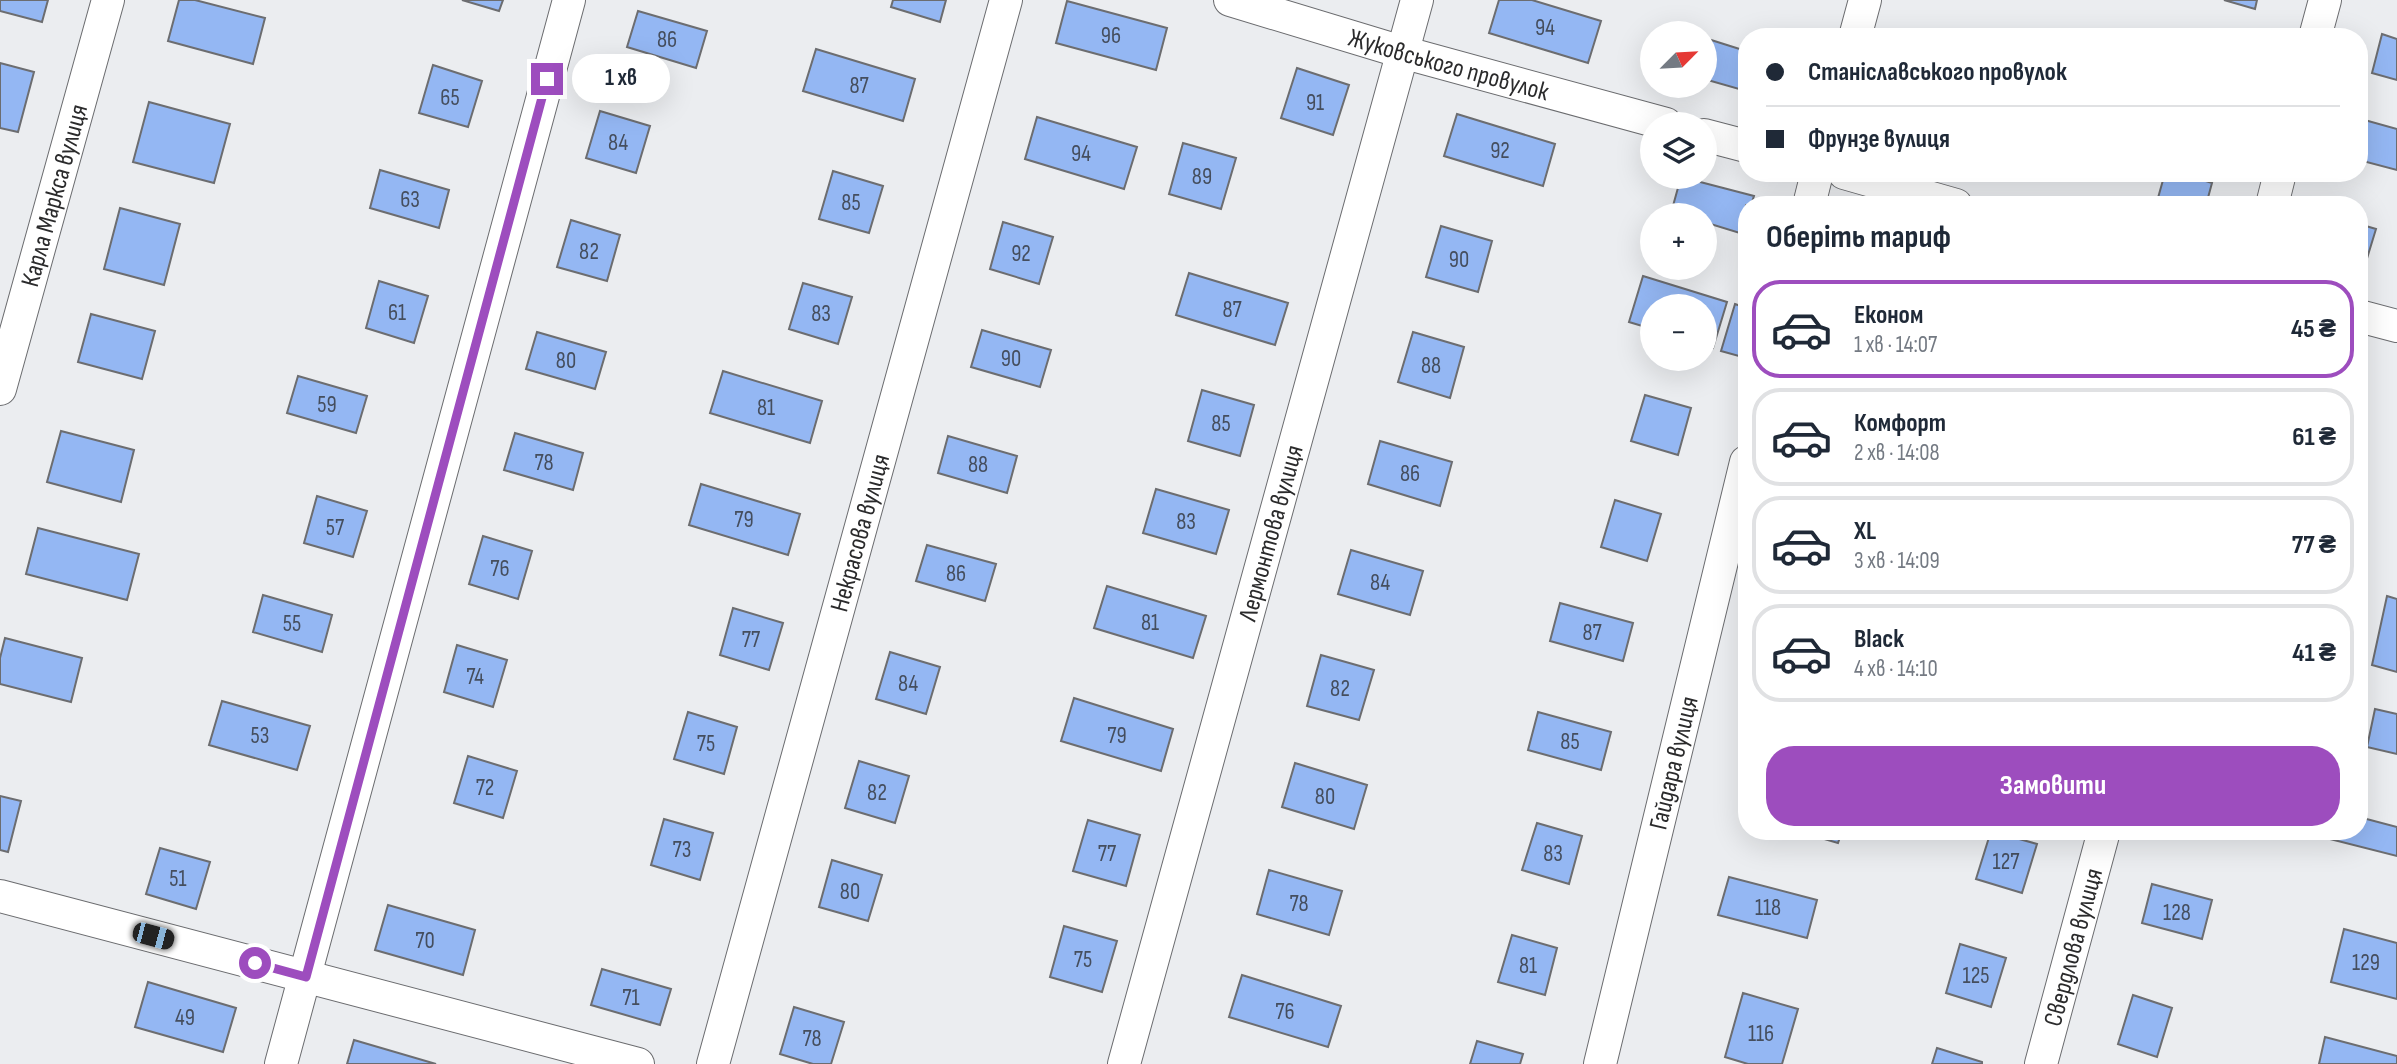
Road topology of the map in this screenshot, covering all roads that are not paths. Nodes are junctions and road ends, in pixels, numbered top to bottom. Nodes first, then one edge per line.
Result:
1 (108, 0) edge
2 (569, 0) edge
3 (1006, 0) edge
4 (1230, 0) edge
5 (1417, 0) edge
6 (1865, 0) edge
7 (2325, 0) edge
8 (1857, 28) edge
9 (2317, 28) edge
10 (1402, 52) junction
11 (1640, 117) edge
12 (1717, 138) edge
13 (1738, 144) edge
14 (1875, 182) edge
15 (1924, 196) edge
16 (2368, 318) edge
17 (2397, 326) edge
18 (0, 389) edge
19 (1738, 495) edge
20 (2102, 840) edge
21 (0, 896) edge
22 (306, 977) junction
23 (281, 1064) edge
24 (638, 1064) edge
25 (712, 1064) edge
26 (1124, 1064) edge
27 (1600, 1064) edge
28 (2041, 1064) edge

1 - 18 street, Карла Маркса вулиця
2 - 22 street
3 - 25 street, Некрасова вулиця
4 - 10 street, Жуковського провулок
5 - 10 street, Лермонтова вулиця
6 - 8 street
7 - 9 street
10 - 11 street, Жуковського провулок
10 - 26 street, Лермонтова вулиця
12 - 13 street
14 - 15 street
16 - 17 street
19 - 27 street, Гайдара вулиця
20 - 28 street, Свердлова вулиця
21 - 22 street
22 - 23 street
22 - 24 street

